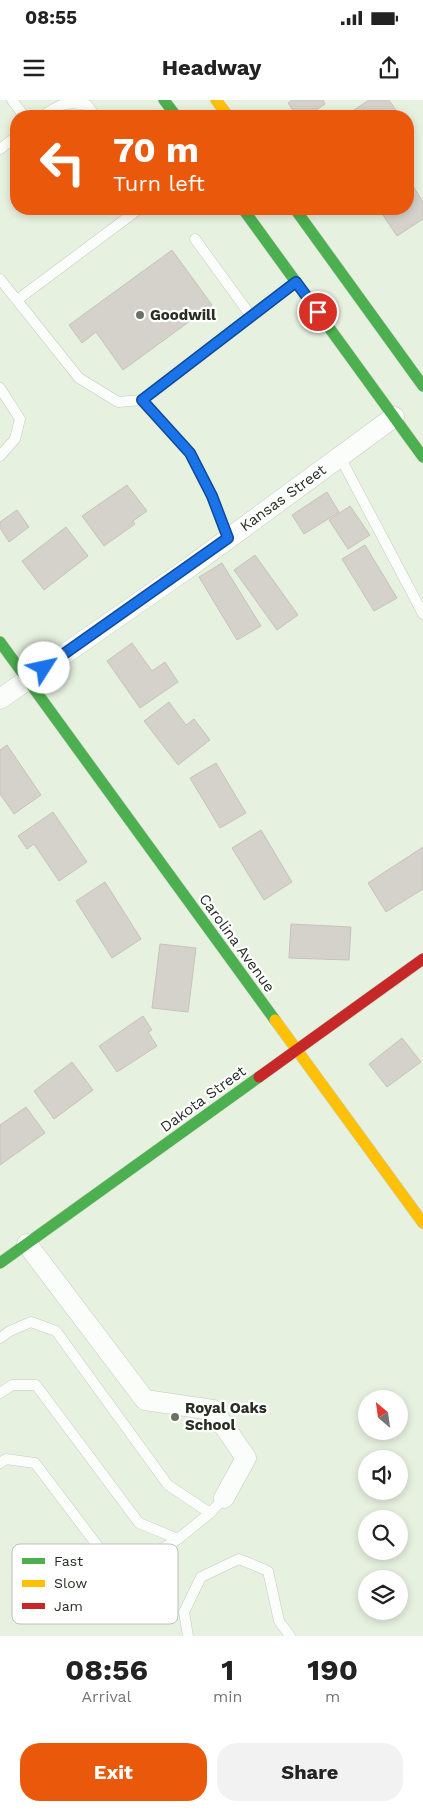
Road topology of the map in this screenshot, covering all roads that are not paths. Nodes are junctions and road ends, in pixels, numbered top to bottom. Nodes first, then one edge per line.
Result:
1 (51, 110) edge
2 (91, 110) edge
3 (131, 215) edge
4 (247, 215) edge
5 (299, 215) edge
6 (195, 239) dead end
7 (0, 279) edge
8 (296, 282) junction
9 (17, 300) junction
10 (251, 316) junction
11 (423, 386) edge
12 (0, 388) edge
13 (142, 400) junction
14 (394, 417) junction
15 (0, 456) edge
16 (340, 457) junction
17 (423, 457) edge
18 (228, 538) junction
19 (423, 614) edge
20 (0, 642) edge
21 (28, 680) junction
22 (0, 699) edge
23 (423, 959) edge
24 (296, 1050) junction
25 (423, 1223) edge
26 (27, 1244) junction
27 (0, 1263) edge
28 (0, 1338) edge
29 (0, 1393) edge
30 (0, 1463) edge
31 (224, 1498) joint
32 (210, 1513) junction
33 (178, 1539) junction
34 (96, 1544) edge
35 (170, 1544) edge
36 (188, 1636) edge
37 (290, 1636) edge

1 - 2 lane
3 - 9 lane
4 - 8 street
5 - 11 street
6 - 10 lane
7 - 9 lane
8 - 10 lane
8 - 14 street
9 - 13 lane
10 - 13 lane
12 - 15 lane
13 - 18 lane
14 - 16 street, Kansas Street
14 - 17 street
16 - 18 street, Kansas Street
16 - 19 lane
18 - 21 street, Kansas Street
20 - 21 street, Carolina Avenue
21 - 22 street, Kansas Street
21 - 24 street, Carolina Avenue
23 - 24 street, Dakota Street
24 - 25 street, Carolina Avenue
24 - 26 street, Dakota Street
26 - 27 street, Dakota Street
26 - 31 street
28 - 32 lane
29 - 33 lane
30 - 34 lane
31 - 32 lane
32 - 33 lane
33 - 35 lane
36 - 37 lane

